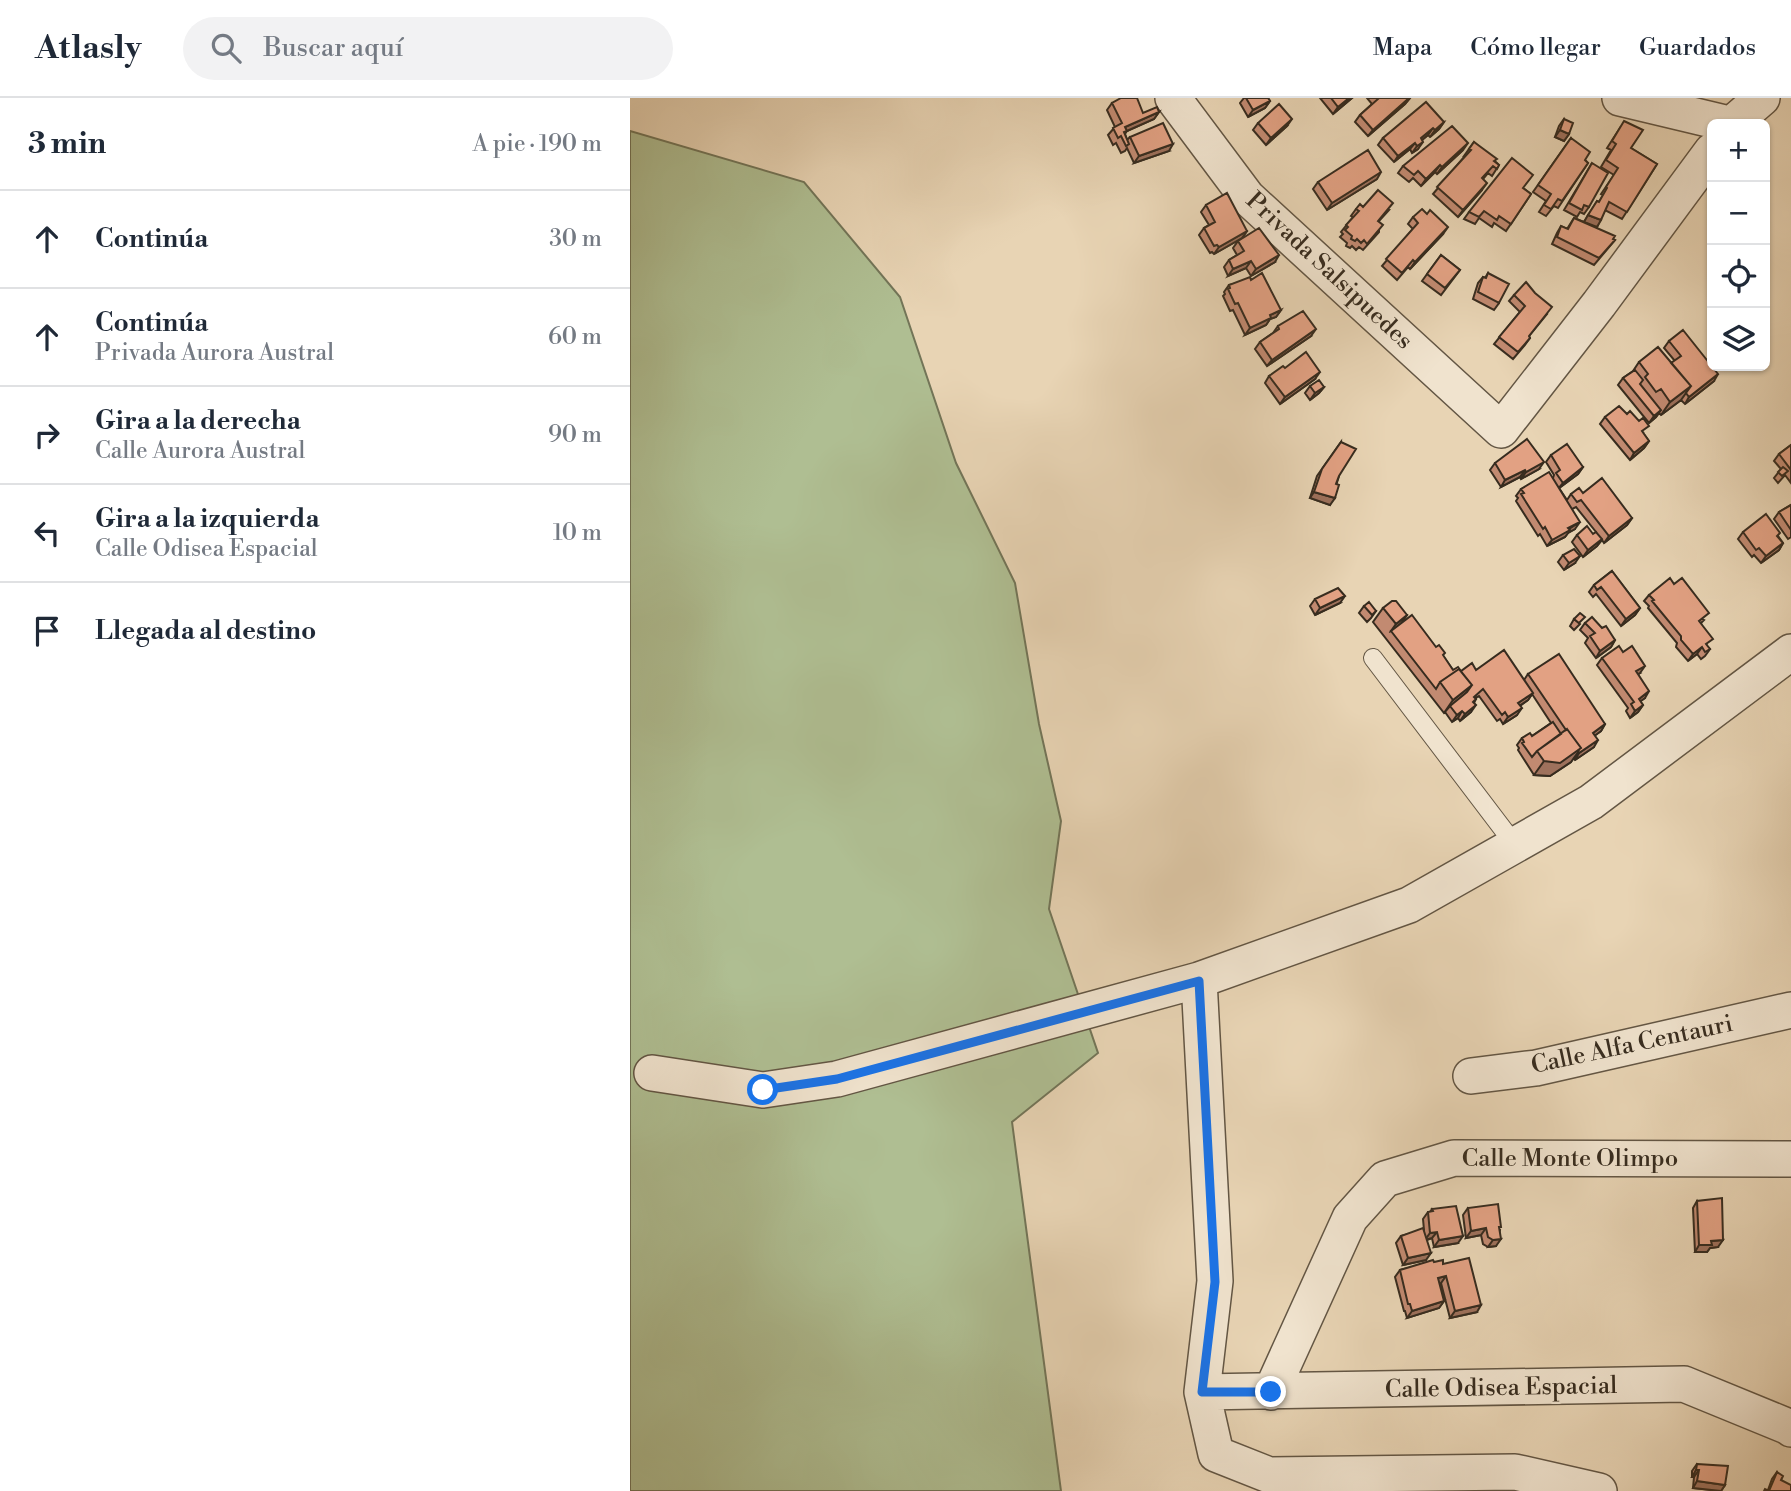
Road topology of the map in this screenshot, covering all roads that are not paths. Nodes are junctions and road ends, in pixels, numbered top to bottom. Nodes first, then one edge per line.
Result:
1 (1173, 98) edge
2 (1620, 98) edge
3 (1762, 98) edge
4 (1710, 119) edge
5 (1737, 119) edge
6 (1707, 158) edge
7 (1791, 652) edge
8 (1373, 658) dead end
9 (1515, 845) junction
10 (1199, 981) junction
11 (1791, 1010) edge
12 (652, 1073) dead end
13 (1471, 1076) dead end
14 (1791, 1159) edge
15 (1202, 1392) junction
16 (1271, 1392) junction
17 (1791, 1429) edge
18 (1599, 1491) edge

1 - 6 street, Privada Salsipuedes
2 - 4 street
3 - 5 street
7 - 9 street
8 - 9 lane
9 - 10 street
10 - 12 street
10 - 15 street
11 - 13 street, Calle Alfa Centauri
14 - 16 street, Calle Monte Olimpo
15 - 16 street, Calle Odisea Espacial
15 - 18 street
16 - 17 street, Calle Odisea Espacial

